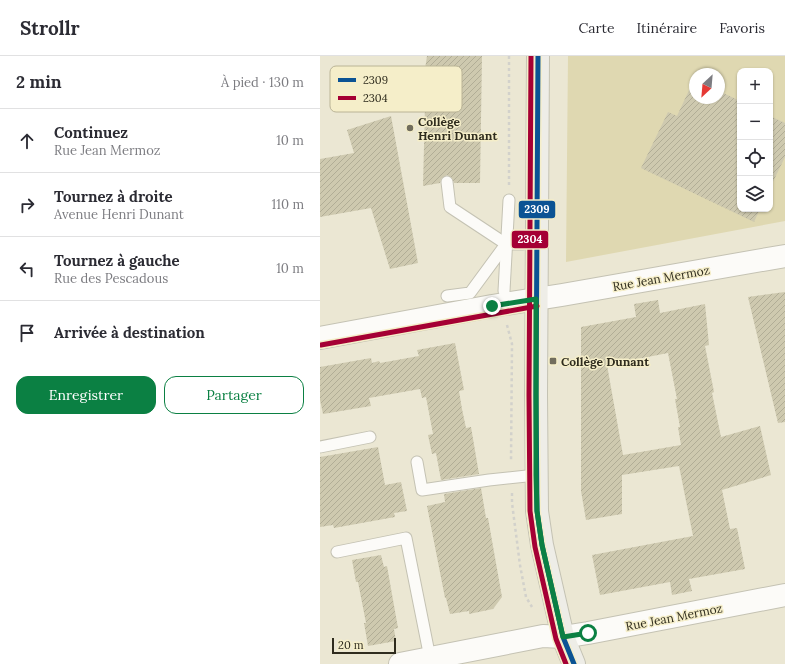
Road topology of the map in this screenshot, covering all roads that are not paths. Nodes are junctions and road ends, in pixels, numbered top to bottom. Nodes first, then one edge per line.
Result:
1 (538, 56) edge
2 (447, 182) dead end
3 (509, 200) road end
4 (506, 244) junction
5 (523, 244) dead end
6 (785, 256) edge
7 (504, 291) dead end
8 (447, 296) dead end
9 (536, 299) junction
10 (320, 338) edge
11 (370, 437) dead end
12 (320, 447) edge
13 (417, 462) dead end
14 (536, 475) junction
15 (337, 552) dead end
16 (785, 595) edge
17 (563, 637) junction
18 (430, 658) junction
19 (400, 664) edge
20 (574, 664) edge

1 - 9 street
2 - 4 lane
3 - 4 lane
4 - 5 lane
4 - 7 lane
4 - 8 lane
6 - 9 street, Rue Jean Mermoz
9 - 10 street, Rue Jean Mermoz
9 - 14 street
11 - 12 lane
13 - 14 lane
14 - 17 street
15 - 18 lane
16 - 17 street, Rue Jean Mermoz
17 - 18 street, Rue Jean Mermoz
17 - 20 street
18 - 19 street, Rue Jean Mermoz

